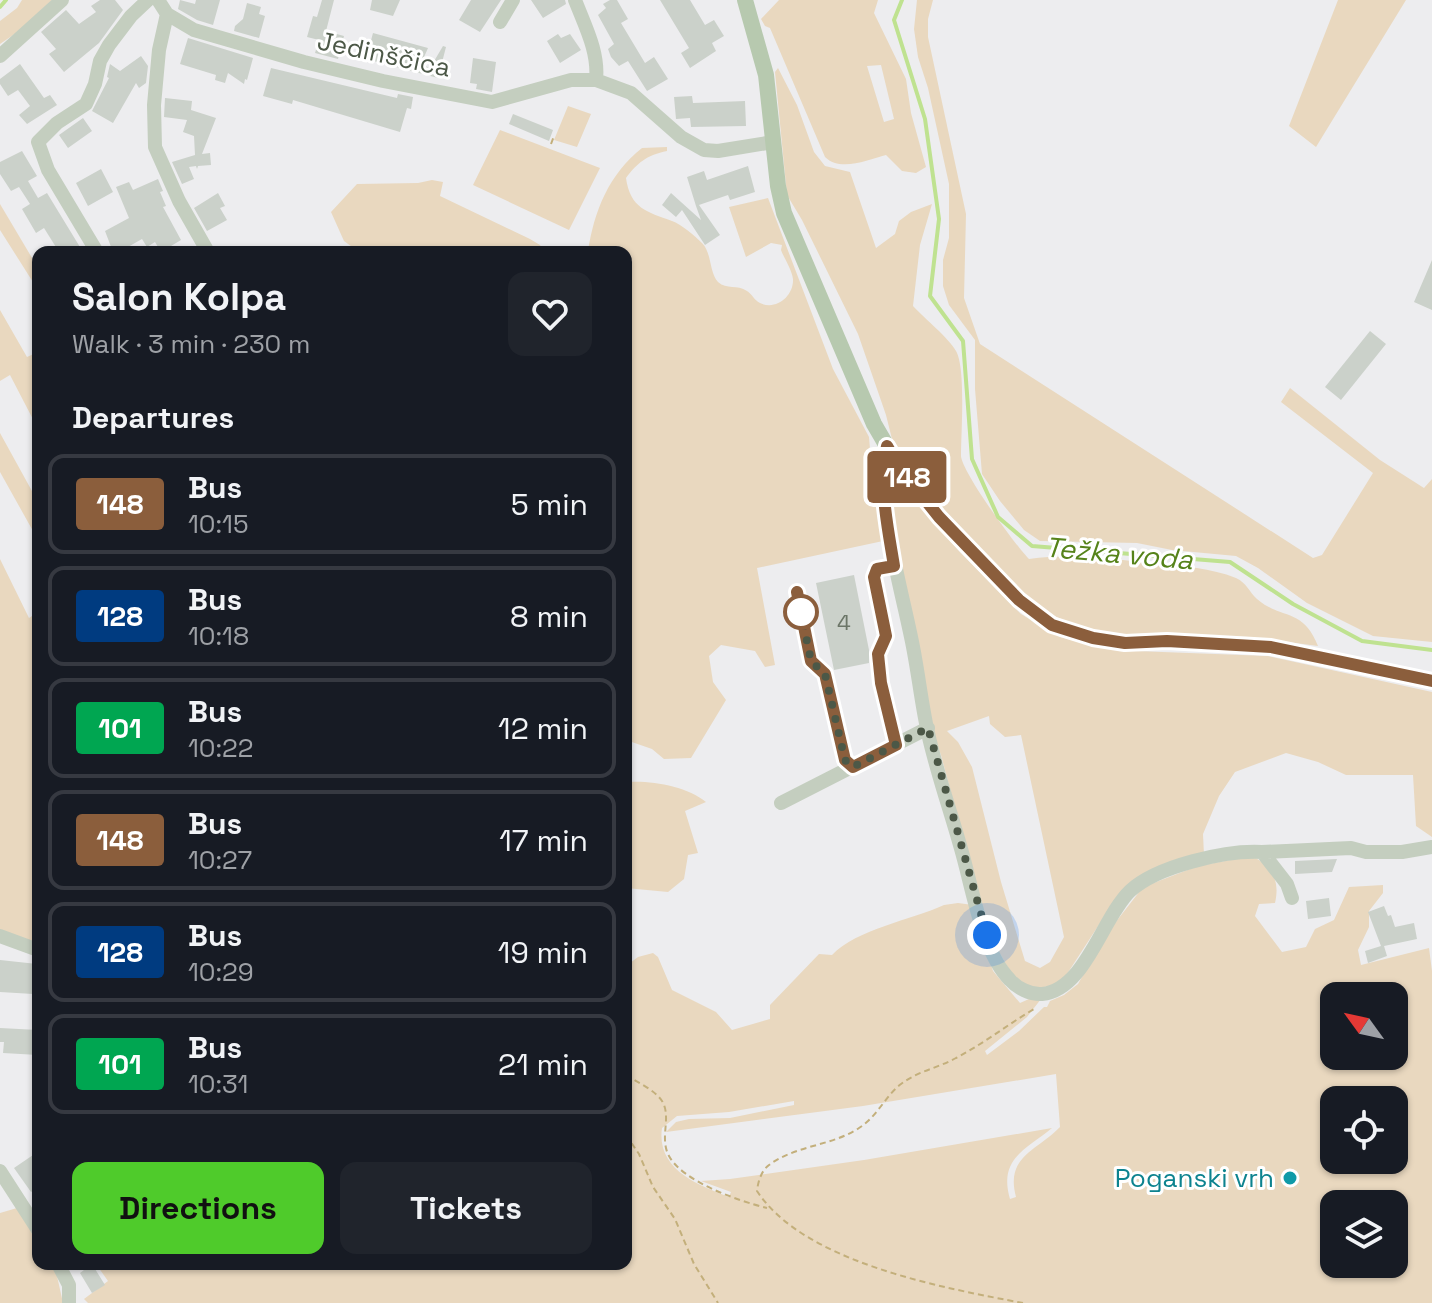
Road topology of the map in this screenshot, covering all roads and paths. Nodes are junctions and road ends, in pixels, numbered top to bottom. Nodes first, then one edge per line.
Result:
1 (62, 0) edge
2 (148, 0) edge
3 (158, 0) edge
4 (513, 0) edge
5 (575, 0) edge
6 (745, 0) edge
7 (167, 14) junction
8 (500, 22) dead end
9 (0, 56) edge
10 (596, 80) junction
11 (554, 136) dead end
12 (773, 142) junction
13 (551, 144) dead end
14 (93, 246) edge
15 (205, 246) edge
16 (887, 446) junction
17 (894, 566) junction
18 (797, 592) dead end
19 (1432, 681) edge
20 (928, 728) junction
21 (896, 745) junction
22 (853, 767) junction
23 (781, 803) dead end
24 (1432, 847) edge
25 (1262, 852) junction
26 (1292, 898) dead end
27 (0, 936) edge
28 (32, 948) edge
29 (1034, 1009) dead end
30 (632, 1079) edge
31 (632, 1144) edge
32 (0, 1171) edge
33 (770, 1209) junction
34 (32, 1221) edge
35 (61, 1270) edge
36 (69, 1303) edge
37 (718, 1303) edge
38 (1023, 1303) edge

1 - 9 street
2 - 14 street
3 - 7 street, Jedinščica
4 - 8 street
5 - 10 street
6 - 12 main road
7 - 10 street, Jedinščica
7 - 15 street
10 - 12 street
11 - 13 path
12 - 16 main road
16 - 17 street
16 - 19 main road
17 - 20 street
17 - 21 street
18 - 22 street
20 - 21 street
20 - 25 street
21 - 22 street
22 - 23 street
24 - 25 street
25 - 26 street
27 - 28 street
29 - 33 path
30 - 33 path
31 - 37 path
32 - 34 street
33 - 38 path
35 - 36 street

